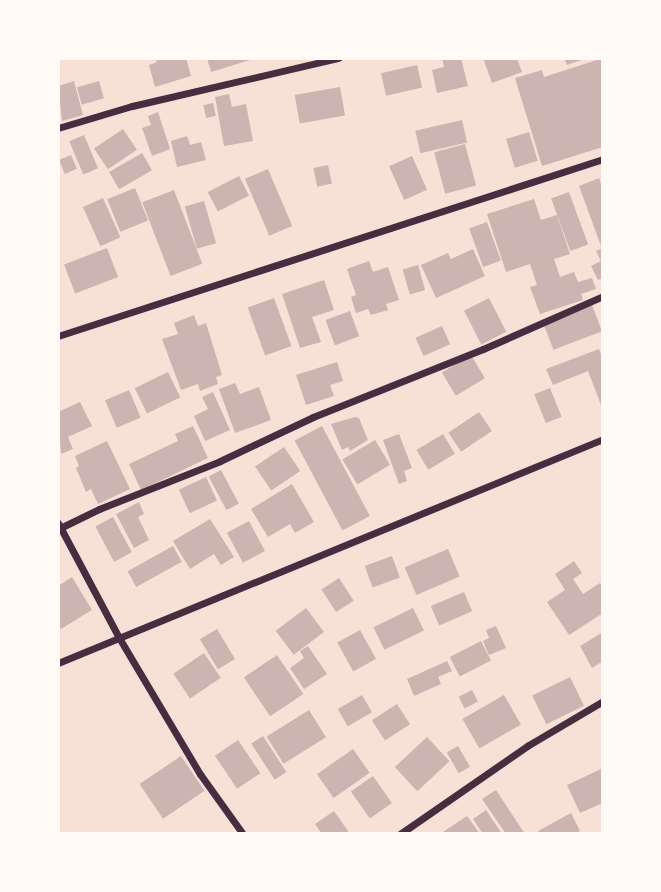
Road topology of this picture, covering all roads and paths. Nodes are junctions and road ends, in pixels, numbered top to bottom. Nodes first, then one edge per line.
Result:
1 (339, 58) edge
2 (58, 128) edge
3 (603, 159) edge
4 (603, 296) edge
5 (58, 336) edge
6 (603, 439) edge
7 (59, 527) edge
8 (118, 636) junction
9 (58, 663) edge
10 (603, 701) edge
11 (243, 834) edge
12 (400, 834) edge

1 - 2 street
3 - 5 street
4 - 7 street
6 - 8 street
7 - 8 street
8 - 9 street
8 - 11 street
10 - 12 street

